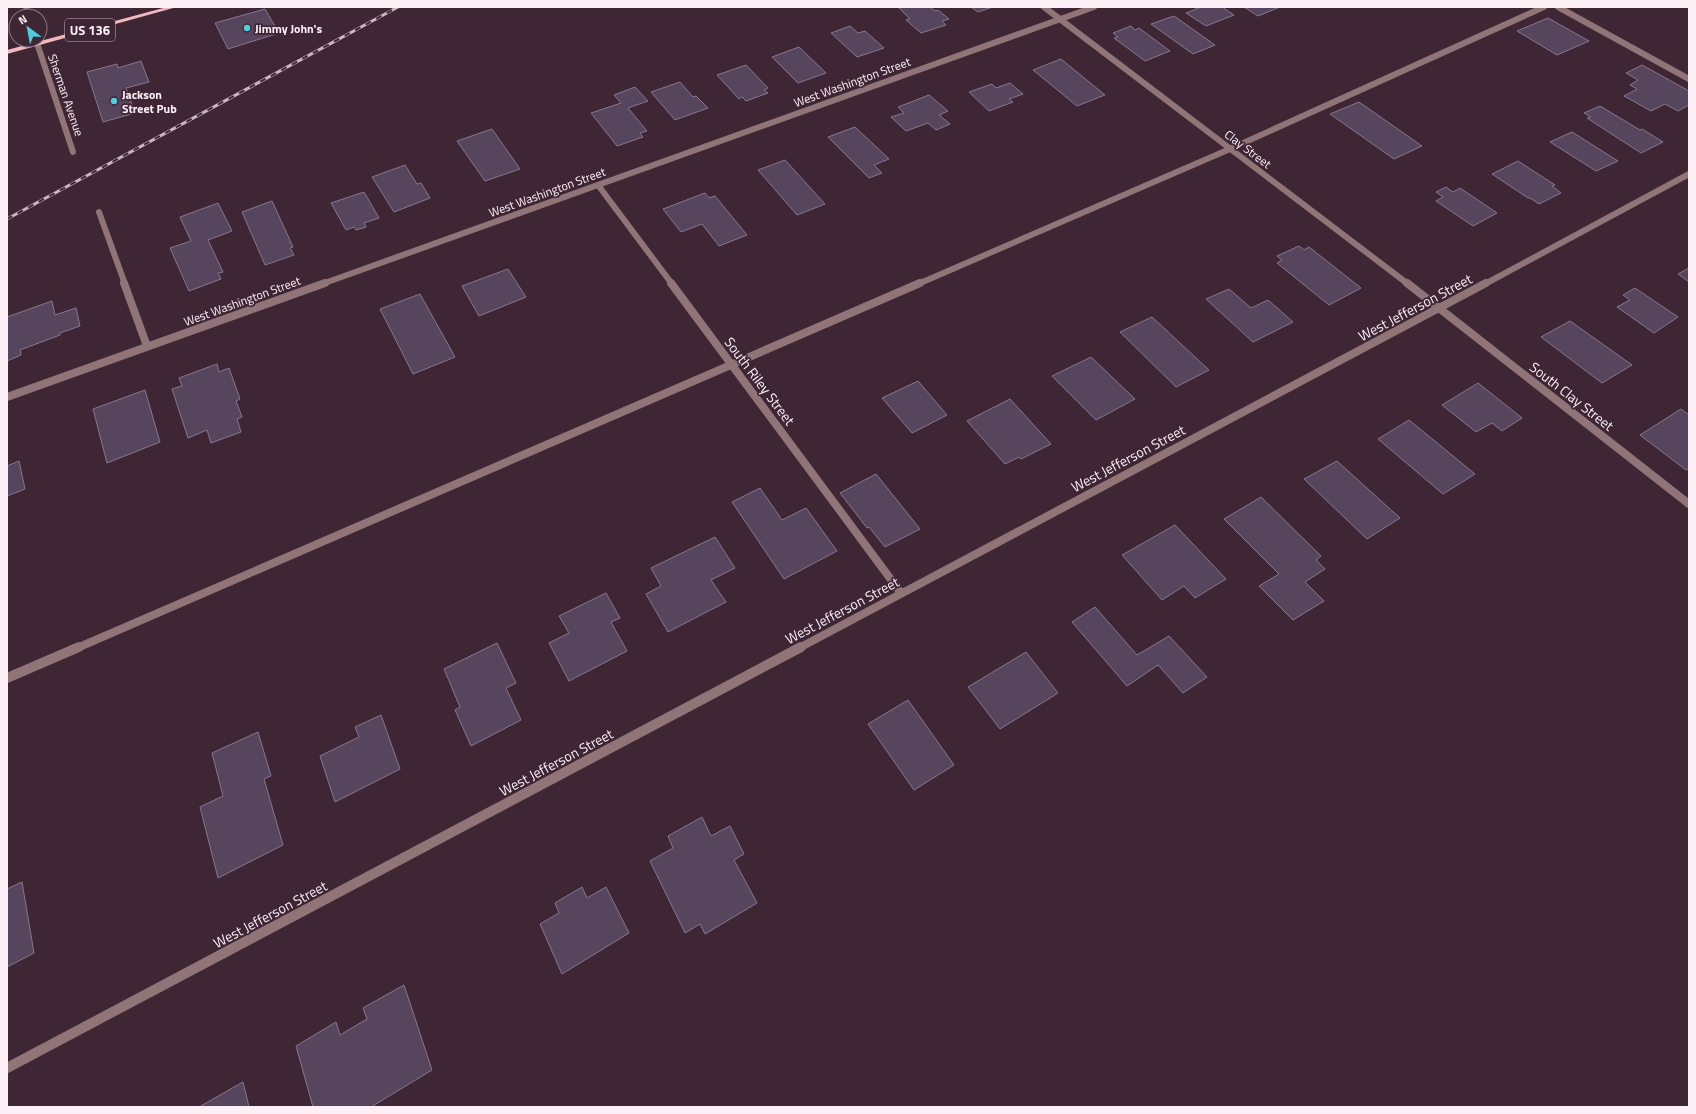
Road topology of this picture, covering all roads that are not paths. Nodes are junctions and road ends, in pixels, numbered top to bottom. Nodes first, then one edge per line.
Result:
1 (174, 7) edge
2 (1044, 7) edge
3 (1094, 7) edge
4 (1544, 7) edge
5 (1558, 7) edge
6 (1060, 19) junction
7 (48, 39) edge
8 (19, 48) edge
9 (39, 48) edge
10 (7, 52) edge
11 (1689, 79) edge
12 (1230, 149) junction
13 (73, 152) dead end
14 (1689, 174) edge
15 (598, 185) junction
16 (99, 212) dead end
17 (1440, 308) junction
18 (147, 346) junction
19 (731, 365) junction
20 (7, 396) edge
21 (1689, 504) edge
22 (901, 593) junction
23 (7, 678) edge
24 (7, 1068) edge

1 - 7 main road, US 136
2 - 6 street, Clay Street
3 - 6 street, West Washington Street
4 - 12 street
5 - 11 street
6 - 12 street, Clay Street
6 - 15 street, West Washington Street
8 - 10 main road, US 136
9 - 13 street, Sherman Avenue
12 - 17 street, Clay Street
12 - 19 street
14 - 17 street, West Jefferson Street
15 - 18 street, West Washington Street
15 - 19 street, South Riley Street
16 - 18 street
17 - 21 street, South Clay Street
17 - 22 street, West Jefferson Street
18 - 20 street, West Washington Street
19 - 22 street, South Riley Street
19 - 23 street
22 - 24 street, West Jefferson Street

